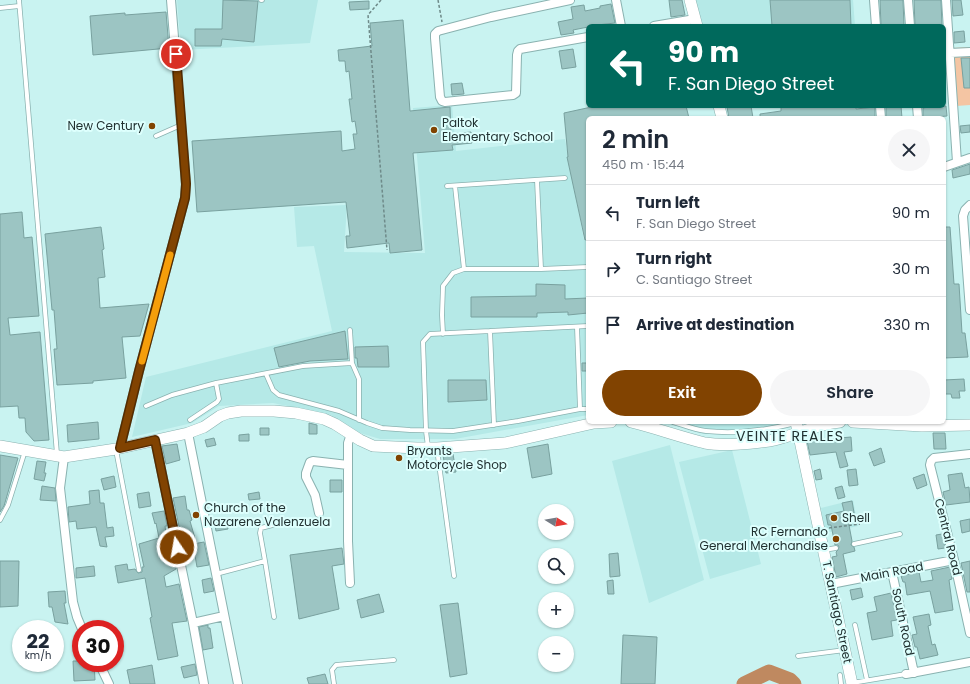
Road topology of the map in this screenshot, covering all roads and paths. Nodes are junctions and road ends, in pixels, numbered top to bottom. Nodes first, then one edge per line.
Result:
1 (19, 0) edge
2 (171, 0) edge
3 (381, 0) edge
4 (438, 0) edge
5 (570, 0) edge
6 (616, 0) edge
7 (690, 0) edge
8 (874, 0) edge
9 (908, 0) edge
10 (946, 0) edge
11 (19, 6) junction
12 (0, 8) edge
13 (696, 22) edge
14 (621, 24) edge
15 (675, 24) edge
16 (876, 24) edge
17 (910, 24) edge
18 (443, 29) junction
19 (586, 37) edge
20 (970, 52) edge
21 (950, 54) junction
22 (948, 77) edge
23 (182, 125) junction
24 (156, 136) dead end
25 (970, 158) edge
26 (957, 162) junction
27 (946, 166) edge
28 (565, 178) dead end
29 (537, 180) junction
30 (447, 186) dead end
31 (455, 186) junction
32 (970, 204) edge
33 (387, 250) dead end
34 (586, 267) edge
35 (541, 269) junction
36 (464, 270) junction
37 (970, 310) edge
38 (586, 326) edge
39 (577, 327) junction
40 (350, 330) dead end
41 (490, 332) junction
42 (443, 334) junction
43 (352, 363) junction
44 (266, 374) junction
45 (216, 383) junction
46 (146, 406) dead end
47 (580, 409) junction
48 (586, 409) edge
49 (190, 420) dead end
50 (359, 420) junction
51 (590, 424) edge
52 (638, 424) edge
53 (680, 424) edge
54 (828, 424) edge
55 (908, 424) edge
56 (494, 425) junction
57 (970, 425) edge
58 (797, 426) edge
59 (426, 431) junction
60 (783, 432) junction
61 (188, 433) junction
62 (351, 434) junction
63 (155, 440) junction
64 (0, 446) edge
65 (118, 448) junction
66 (433, 448) junction
67 (26, 450) junction
68 (970, 454) edge
69 (60, 456) junction
70 (348, 465) junction
71 (319, 513) dead end
72 (0, 520) edge
73 (284, 522) dead end
74 (860, 524) dead end
75 (819, 530) junction
76 (900, 534) dead end
77 (854, 544) dead end
78 (836, 548) dead end
79 (824, 550) junction
80 (954, 560) junction
81 (265, 561) junction
82 (139, 570) dead end
83 (892, 572) junction
84 (216, 574) junction
85 (454, 576) dead end
86 (350, 583) dead end
87 (831, 584) junction
88 (224, 616) junction
89 (274, 617) dead end
90 (78, 620) edge
91 (193, 623) junction
92 (855, 625) dead end
93 (970, 633) edge
94 (845, 650) junction
95 (798, 656) dead end
96 (394, 660) dead end
97 (970, 662) edge
98 (103, 672) edge
99 (910, 673) junction
100 (840, 676) dead end
101 (867, 680) junction
102 (109, 684) edge
103 (204, 684) edge
104 (238, 684) edge
105 (334, 684) edge
106 (848, 684) edge

1 - 11 lane
2 - 23 street
3 - 33 path
4 - 18 path
5 - 18 street
6 - 14 street
7 - 13 street
8 - 16 street
9 - 17 street
10 - 21 street
11 - 12 lane
11 - 69 lane
13 - 15 street
18 - 19 street
20 - 21 street
21 - 22 street
22 - 26 street
23 - 24 lane
23 - 65 street
25 - 26 street
26 - 27 street
28 - 29 lane
29 - 31 lane
29 - 35 lane
30 - 31 lane
31 - 36 lane
32 - 37 street
34 - 35 lane
35 - 36 lane
36 - 42 lane
38 - 39 lane
39 - 41 lane
39 - 47 lane
40 - 43 lane
41 - 42 lane
41 - 56 lane
42 - 59 lane
43 - 44 lane
43 - 50 lane
44 - 45 lane
44 - 50 lane
45 - 46 lane
45 - 49 lane
47 - 48 lane
47 - 56 lane
50 - 59 lane
51 - 66 street
52 - 60 street
53 - 60 lane
54 - 58 street
55 - 57 street
56 - 59 lane
58 - 60 street
58 - 75 street, T. Santiago Street
59 - 66 lane
61 - 62 street
61 - 63 street
61 - 84 street
62 - 66 street
62 - 70 street
63 - 65 street
63 - 91 street
64 - 67 street
65 - 69 street
65 - 82 lane
66 - 85 lane
67 - 69 street
67 - 72 lane
68 - 80 street, Central Road
69 - 90 street
70 - 71 street
70 - 86 street
73 - 81 lane
74 - 75 path
75 - 79 street, T. Santiago Street
76 - 77 lane
78 - 79 lane
79 - 87 street, T. Santiago Street
80 - 83 street, Main Road
80 - 93 street, Central Road
81 - 84 lane
81 - 89 lane
83 - 87 street, Main Road
83 - 99 street, South Road
84 - 88 street
87 - 94 street, T. Santiago Street
88 - 91 street
88 - 104 street
91 - 103 street
92 - 101 lane
94 - 95 lane
94 - 106 street, T. Santiago Street
96 - 105 lane
97 - 99 street
98 - 102 street
99 - 101 lane
100 - 106 lane
101 - 106 lane

